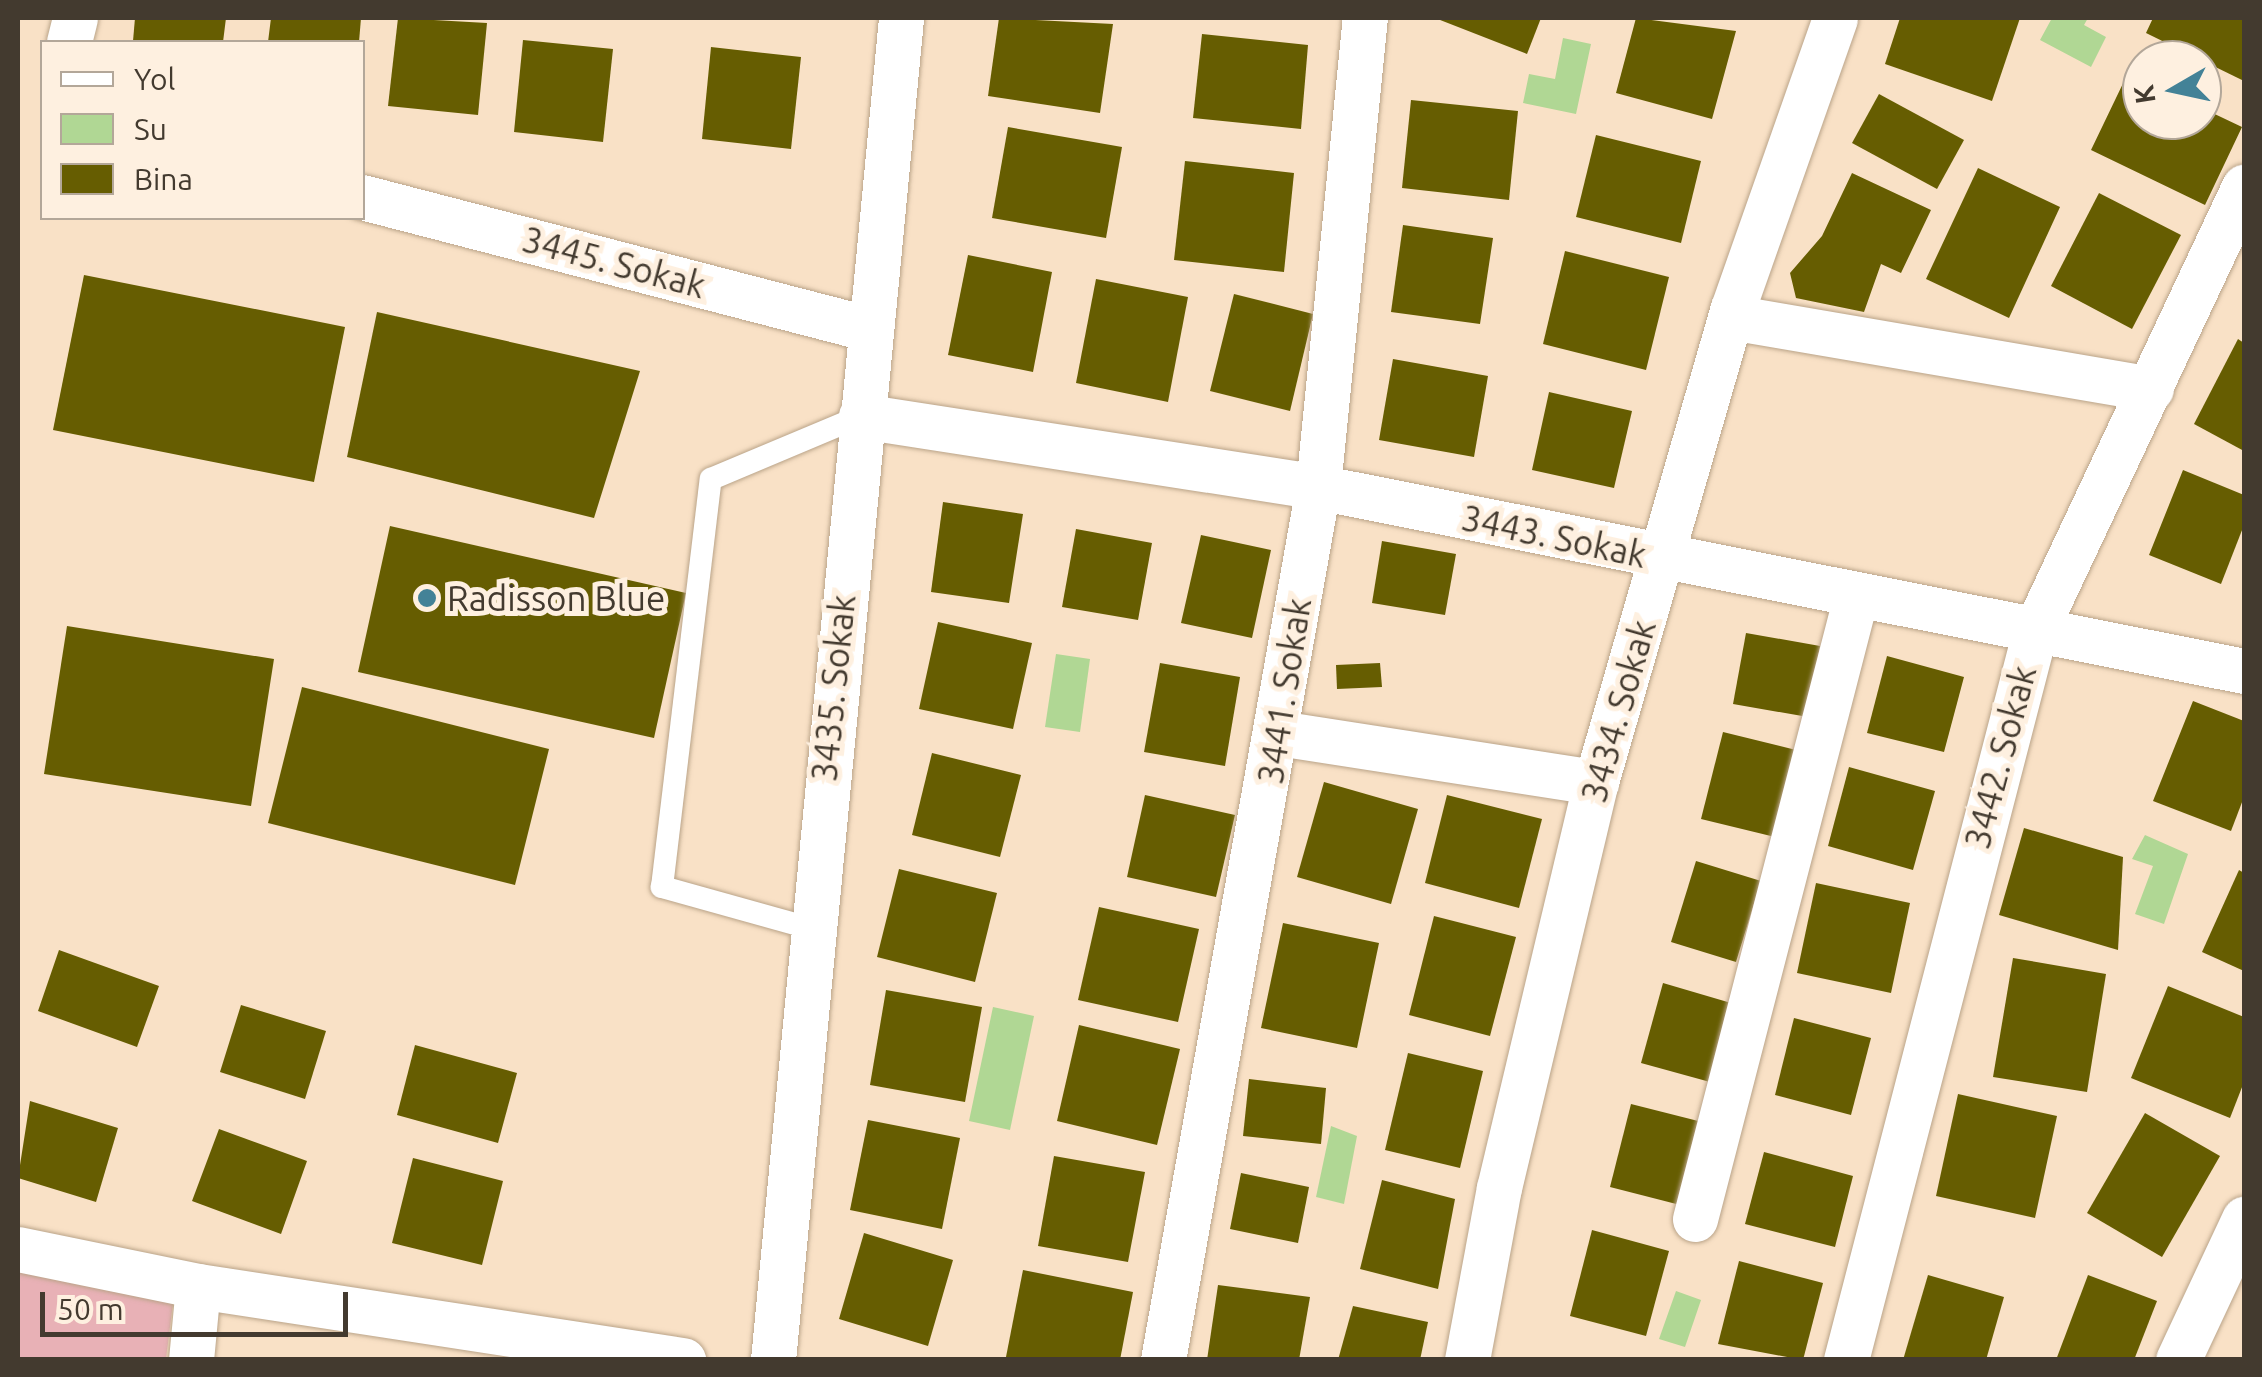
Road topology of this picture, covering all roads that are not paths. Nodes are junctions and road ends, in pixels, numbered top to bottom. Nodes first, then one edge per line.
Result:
1 (901, 18) edge
2 (1366, 18) edge
3 (1835, 18) edge
4 (2244, 188) edge
5 (365, 198) edge
6 (1731, 317) junction
7 (866, 328) junction
8 (2151, 389) junction
9 (860, 416) junction
10 (1318, 487) junction
11 (1661, 559) junction
12 (1856, 596) junction
13 (2035, 631) junction
14 (2244, 671) edge
15 (1278, 733) junction
16 (1596, 782) junction
17 (810, 928) junction
18 (2244, 1219) edge
19 (1695, 1220) dead end
20 (18, 1249) edge
21 (198, 1286) junction
22 (191, 1360) edge
23 (683, 1360) edge
24 (773, 1360) edge
25 (1163, 1360) edge
26 (1468, 1360) edge
27 (1846, 1360) edge
28 (2178, 1360) edge

1 - 7 street, 3435. Sokak
2 - 10 street, 3441. Sokak
3 - 6 street, 3434. Sokak
4 - 8 street, 3442. Sokak
5 - 7 street, 3445. Sokak
6 - 8 street
6 - 11 street, 3434. Sokak
7 - 9 street, 3435. Sokak
8 - 13 street, 3442. Sokak
9 - 10 street, 3443. Sokak
9 - 17 street, 3435. Sokak
9 - 17 lane
10 - 11 street, 3443. Sokak
10 - 15 street, 3441. Sokak
11 - 12 street, 3443. Sokak
11 - 16 street, 3434. Sokak
12 - 13 street, 3443. Sokak
12 - 19 street
13 - 14 street, 3443. Sokak
13 - 27 street, 3442. Sokak
15 - 16 street
15 - 25 street, 3441. Sokak
16 - 26 street, 3434. Sokak
17 - 24 street, 3435. Sokak
18 - 28 street
20 - 21 street
21 - 22 street
21 - 23 street

